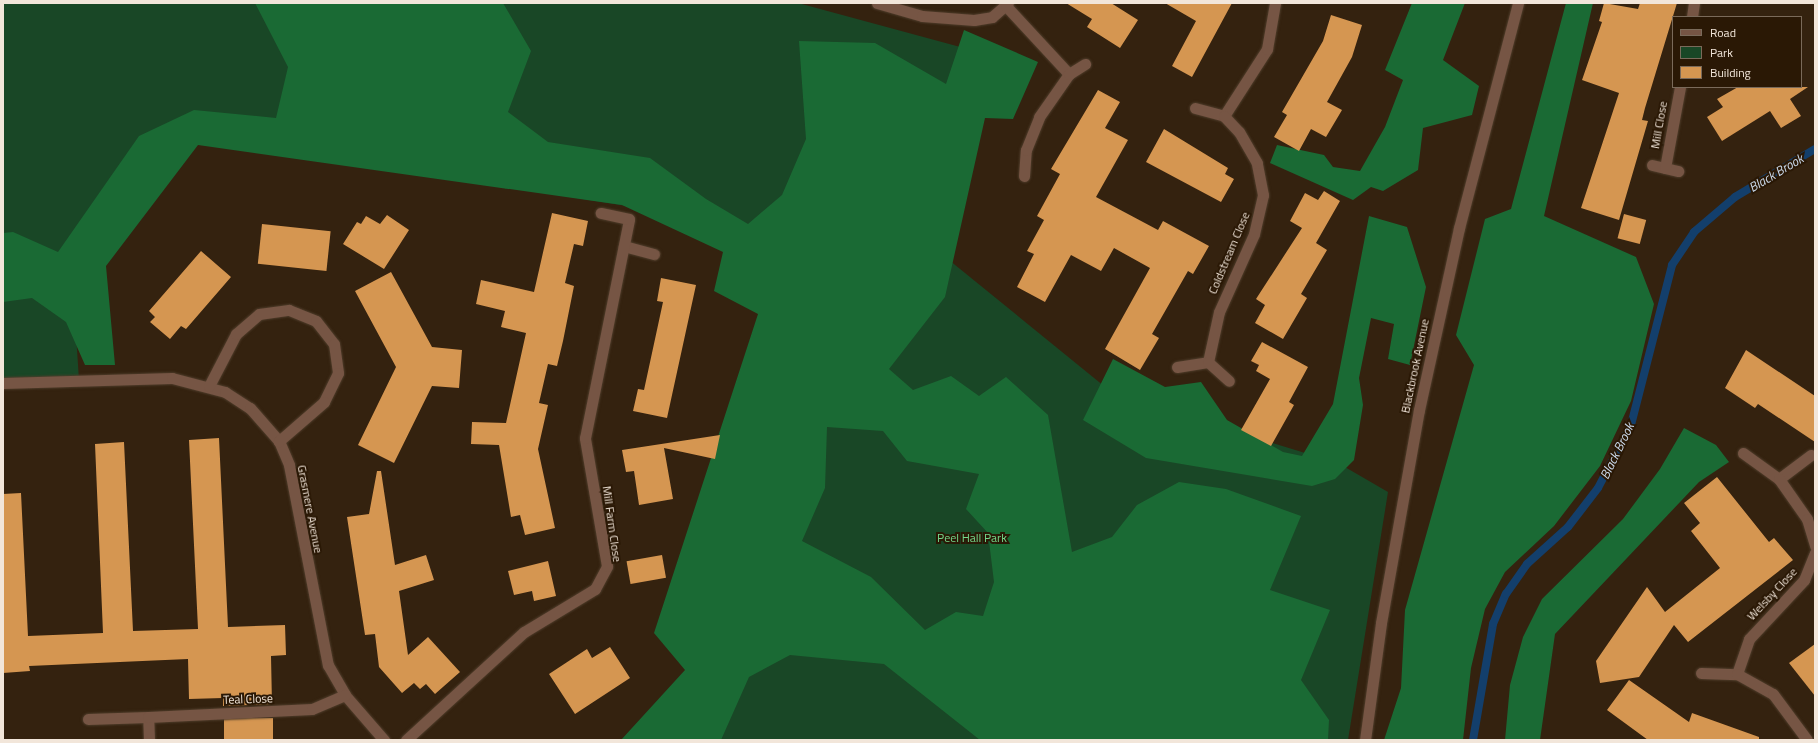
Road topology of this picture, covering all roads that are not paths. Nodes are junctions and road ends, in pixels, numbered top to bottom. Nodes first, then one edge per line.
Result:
1 (876, 3) edge
2 (1276, 3) edge
3 (1518, 3) edge
4 (1694, 3) edge
5 (1007, 5) edge
6 (1692, 16) edge
7 (1085, 64) dead end
8 (1069, 74) junction
9 (1680, 88) edge
10 (1195, 108) dead end
11 (1224, 116) junction
12 (1652, 165) dead end
13 (1665, 168) junction
14 (1678, 171) dead end
15 (1024, 176) dead end
16 (601, 213) dead end
17 (624, 246) junction
18 (654, 254) dead end
19 (1208, 362) junction
20 (1177, 367) dead end
21 (1229, 381) dead end
22 (3, 383) edge
23 (209, 386) junction
24 (278, 440) junction
25 (1743, 453) dead end
26 (1811, 455) dead end
27 (1779, 479) junction
28 (1815, 546) edge
29 (1815, 553) edge
30 (1701, 673) dead end
31 (1737, 674) junction
32 (345, 695) junction
33 (148, 716) junction
34 (88, 719) dead end
35 (149, 740) edge
36 (384, 740) edge
37 (406, 740) edge
38 (1365, 740) edge
39 (1807, 740) edge

1 - 5 street
2 - 11 street
3 - 38 street, Blackbrook Avenue
4 - 6 street
5 - 8 street
7 - 8 street
8 - 15 street
9 - 13 street, Mill Close
10 - 11 street
11 - 19 street, Coldstream Close
12 - 13 street, Mill Close
13 - 14 street, Mill Close
16 - 17 street, Mill Farm Close
17 - 18 street
17 - 37 street, Mill Farm Close
19 - 20 street
19 - 21 street
22 - 23 street, Grasmere Avenue
23 - 24 street, Grasmere Avenue
23 - 24 street
24 - 32 street, Grasmere Avenue
25 - 27 street
26 - 27 street
27 - 28 street
29 - 31 street, Welsby Close
30 - 31 street
31 - 39 street
32 - 33 street, Teal Close
32 - 36 street, Grasmere Avenue
33 - 34 street, Teal Close
33 - 35 street

